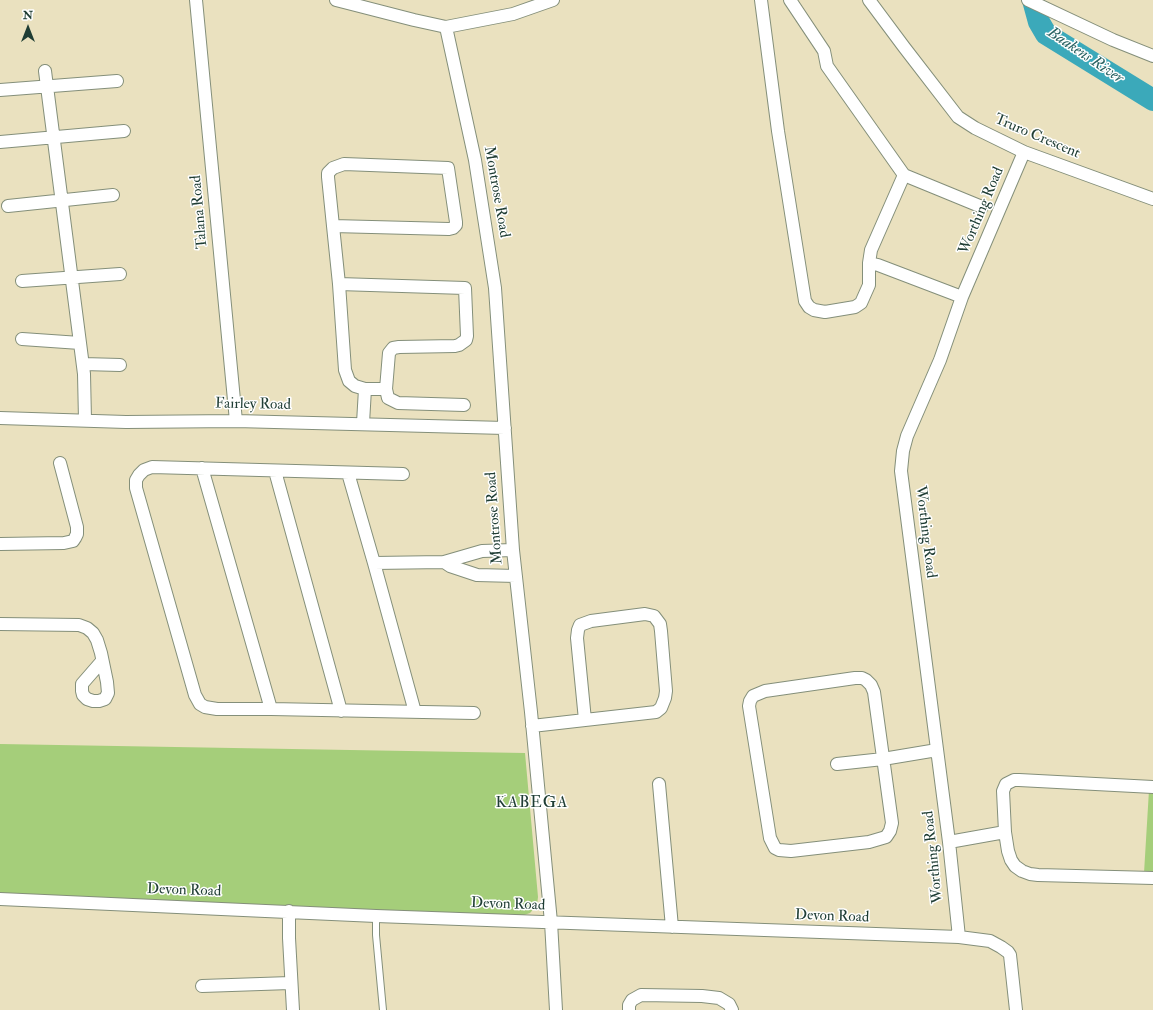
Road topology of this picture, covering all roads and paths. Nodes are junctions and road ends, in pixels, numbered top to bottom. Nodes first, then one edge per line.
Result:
1 (196, 0) edge
2 (336, 0) edge
3 (553, 0) edge
4 (761, 0) edge
5 (790, 0) edge
6 (869, 0) edge
7 (1032, 2) edge
8 (446, 27) junction
9 (1153, 56) edge
10 (45, 71) dead end
11 (117, 81) dead end
12 (47, 86) junction
13 (0, 90) edge
14 (124, 131) dead end
15 (54, 137) junction
16 (0, 142) edge
17 (1024, 152) junction
18 (904, 175) junction
19 (113, 195) dead end
20 (1153, 199) edge
21 (62, 201) junction
22 (8, 206) dead end
23 (982, 207) dead end
24 (333, 226) junction
25 (868, 263) junction
26 (120, 274) dead end
27 (72, 278) junction
28 (22, 281) dead end
29 (339, 284) junction
30 (962, 298) junction
31 (22, 339) dead end
32 (80, 343) junction
33 (83, 364) junction
34 (120, 365) dead end
35 (364, 389) junction
36 (386, 389) junction
37 (464, 405) dead end
38 (0, 418) edge
39 (85, 420) junction
40 (236, 421) junction
41 (363, 424) junction
42 (505, 428) junction
43 (60, 464) dead end
44 (202, 468) junction
45 (275, 471) junction
46 (348, 473) junction
47 (404, 474) dead end
48 (0, 544) edge
49 (513, 550) junction
50 (444, 562) junction
51 (374, 563) junction
52 (516, 576) junction
53 (0, 624) edge
54 (102, 661) dead end
55 (270, 709) junction
56 (341, 711) junction
57 (415, 712) junction
58 (474, 713) dead end
59 (585, 720) junction
60 (532, 726) junction
61 (937, 750) junction
62 (883, 759) junction
63 (837, 764) dead end
64 (659, 784) dead end
65 (1153, 787) edge
66 (1005, 832) junction
67 (949, 842) junction
68 (1153, 878) edge
69 (0, 899) edge
70 (289, 911) junction
71 (376, 916) junction
72 (551, 922) junction
73 (672, 927) junction
74 (959, 937) junction
75 (290, 983) junction
76 (202, 986) dead end
77 (293, 1010) edge
78 (383, 1010) edge
79 (556, 1010) edge
80 (629, 1010) edge
81 (732, 1010) edge
82 (1016, 1010) edge

1 - 40 street, Talana Road
2 - 8 street
3 - 8 street
4 - 25 street
5 - 18 street
6 - 17 street, Truro Crescent
7 - 9 street
8 - 42 street, Montrose Road
10 - 12 street
11 - 12 street
12 - 13 street
12 - 15 street
14 - 15 street
15 - 16 street
15 - 21 street
17 - 20 street, Truro Crescent
17 - 30 street, Worthing Road
18 - 23 street
18 - 25 street
19 - 21 street
21 - 22 street
21 - 27 street
24 - 24 street
24 - 29 street
25 - 30 street
26 - 27 street
27 - 28 street
27 - 32 street
29 - 35 street
29 - 36 street
30 - 61 street, Worthing Road
31 - 32 street
32 - 33 street
33 - 34 street
33 - 39 street
35 - 36 street
35 - 41 street
36 - 37 street
38 - 39 street, Fairley Road
39 - 40 street, Fairley Road
40 - 41 street, Fairley Road
41 - 42 street, Fairley Road
42 - 49 street, Montrose Road
43 - 48 street
44 - 45 street
44 - 55 street
44 - 55 street
45 - 46 street
45 - 56 street
46 - 47 street
46 - 51 street
49 - 50 street
49 - 52 street, Montrose Road
50 - 51 street
50 - 52 street
51 - 57 street
52 - 60 street, Montrose Road
53 - 54 street
55 - 56 street
56 - 57 street
57 - 58 street
59 - 59 street
59 - 60 street
60 - 72 street, Montrose Road
61 - 62 street
61 - 67 street, Worthing Road
62 - 62 street
62 - 63 street
64 - 73 street
65 - 66 street
66 - 67 street
66 - 68 street
67 - 74 street, Worthing Road
69 - 70 street, Devon Road
70 - 71 street, Devon Road
70 - 75 street
71 - 72 street, Devon Road
71 - 78 lane
72 - 73 street, Devon Road
72 - 79 street, Montrose Road
73 - 74 street, Devon Road
74 - 82 street, Devon Road
75 - 76 street
75 - 77 street
80 - 81 street

